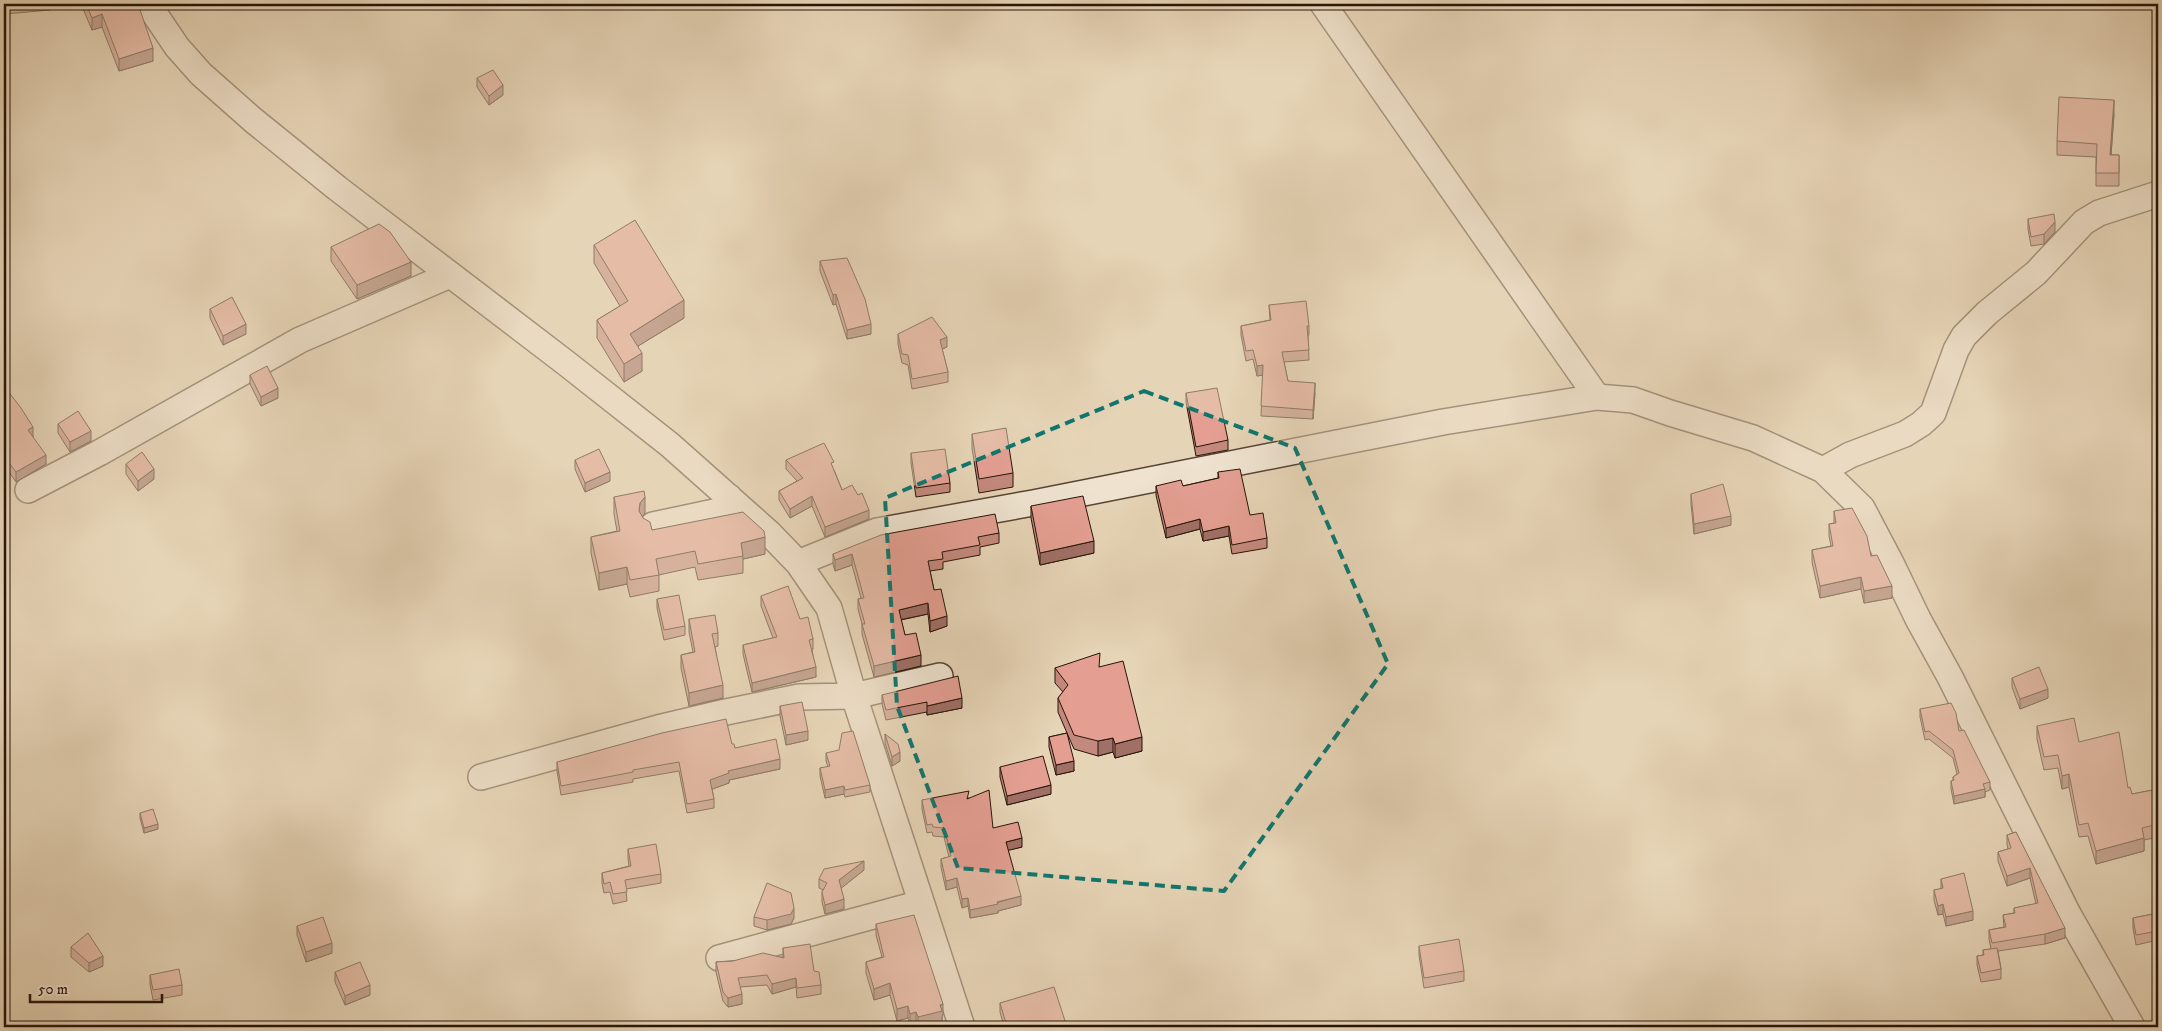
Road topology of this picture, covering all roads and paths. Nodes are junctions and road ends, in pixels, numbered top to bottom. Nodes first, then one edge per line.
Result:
1 (148, 4) edge
2 (1323, 4) edge
3 (2158, 194) edge
4 (450, 275) junction
5 (1597, 396) junction
6 (1823, 470) junction
7 (28, 490) dead end
8 (729, 497) junction
9 (653, 525) edge
10 (798, 564) junction
11 (940, 676) dead end
12 (854, 696) junction
13 (481, 777) dead end
14 (921, 904) junction
15 (719, 958) dead end
16 (962, 1027) edge
17 (2132, 1027) edge

1 - 4 street
2 - 5 street
3 - 6 street
4 - 7 street
4 - 8 street
5 - 6 street
5 - 10 street
6 - 17 street
8 - 9 street
8 - 10 street
10 - 12 street
11 - 12 street
12 - 13 street
12 - 14 street
14 - 15 street
14 - 16 street

